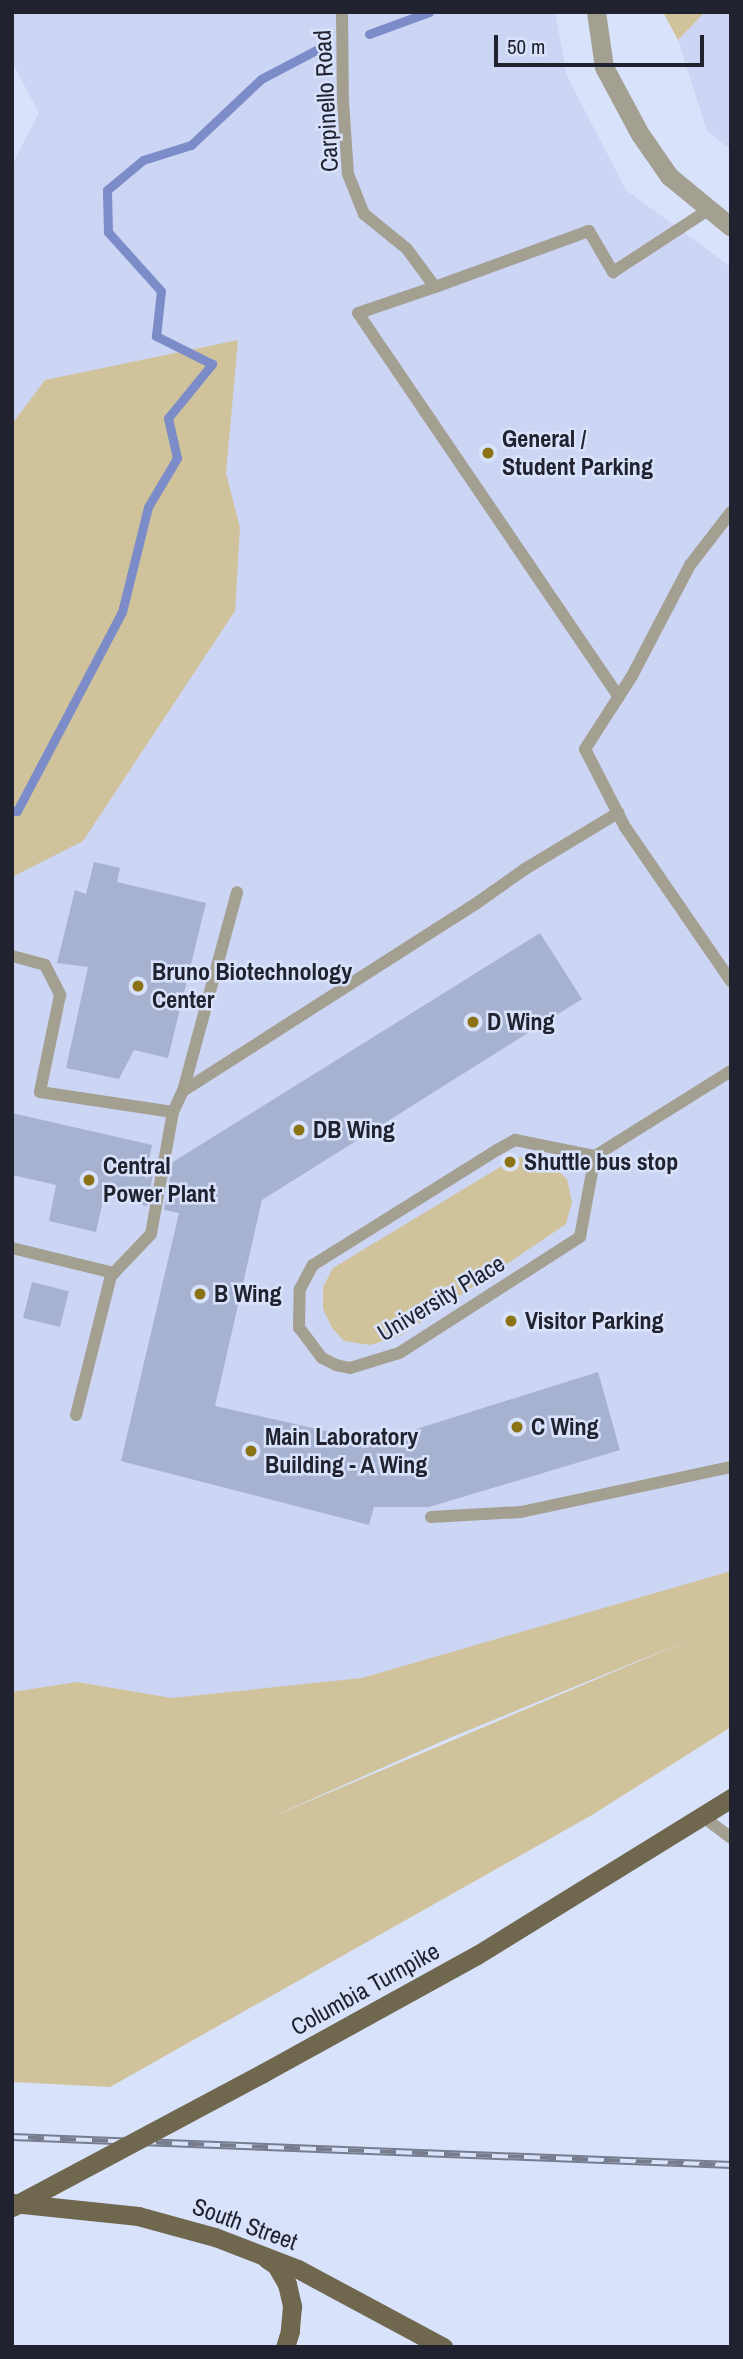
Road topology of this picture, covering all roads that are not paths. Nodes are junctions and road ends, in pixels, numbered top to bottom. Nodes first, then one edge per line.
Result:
1 (342, 12) edge
2 (596, 12) edge
3 (708, 210) junction
4 (731, 227) edge
5 (435, 287) junction
6 (731, 512) edge
7 (619, 696) junction
8 (618, 813) junction
9 (237, 892) dead end
10 (12, 956) edge
11 (731, 981) edge
12 (731, 1071) edge
13 (183, 1091) junction
14 (173, 1112) junction
15 (596, 1156) junction
16 (12, 1248) edge
17 (114, 1273) junction
18 (76, 1415) dead end
19 (731, 1467) edge
20 (431, 1517) dead end
21 (731, 1798) edge
22 (702, 1816) junction
23 (731, 1838) edge
24 (12, 2205) edge
25 (258, 2252) junction
26 (285, 2347) edge
27 (443, 2347) edge

1 - 5 lane, Carpinello Road
2 - 3 street
3 - 4 street
3 - 5 lane
5 - 7 lane
6 - 7 lane
7 - 8 lane
8 - 11 lane
8 - 13 lane
9 - 13 lane
10 - 14 lane
12 - 15 lane
13 - 14 lane
14 - 17 lane
15 - 15 lane, University Place
16 - 17 lane
17 - 18 lane
19 - 20 lane
21 - 22 main road, Columbia Turnpike
22 - 23 lane
22 - 24 main road, Columbia Turnpike, bridge
24 - 25 main road, South Street
25 - 26 main road
25 - 27 main road, South Street

